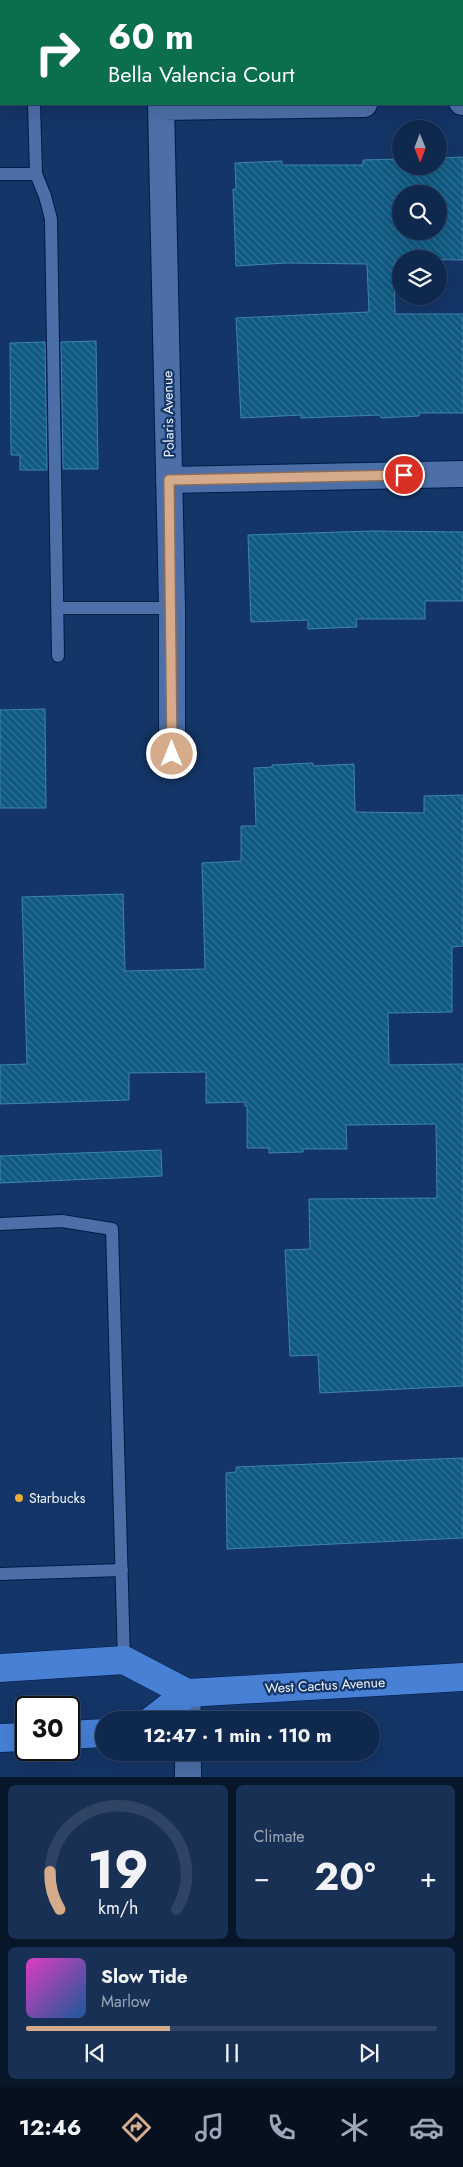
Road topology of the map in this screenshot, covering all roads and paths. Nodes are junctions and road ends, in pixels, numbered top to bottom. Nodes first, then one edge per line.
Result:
1 (34, 105) edge
2 (161, 105) edge
3 (0, 174) edge
4 (36, 174) junction
5 (463, 474) edge
6 (169, 480) junction
7 (58, 608) junction
8 (172, 608) junction
9 (58, 656) dead end
10 (172, 754) dead end
11 (0, 1224) edge
12 (122, 1570) junction
13 (0, 1574) edge
14 (124, 1660) junction
15 (0, 1668) edge
16 (463, 1677) edge
17 (188, 1707) edge
18 (80, 1734) edge
19 (95, 1734) edge
20 (15, 1737) edge
21 (0, 1738) edge
22 (188, 1761) edge
23 (188, 1777) edge

1 - 4 lane
2 - 6 street, Polaris Avenue
3 - 4 lane
4 - 7 lane
5 - 6 street
6 - 8 street, Polaris Avenue
7 - 8 lane
7 - 9 lane
8 - 10 street, Polaris Avenue
11 - 12 lane
12 - 13 lane
12 - 14 lane
14 - 15 main road
14 - 17 main road
16 - 17 main road, West Cactus Avenue
18 - 19 main road
20 - 21 main road
22 - 23 street

